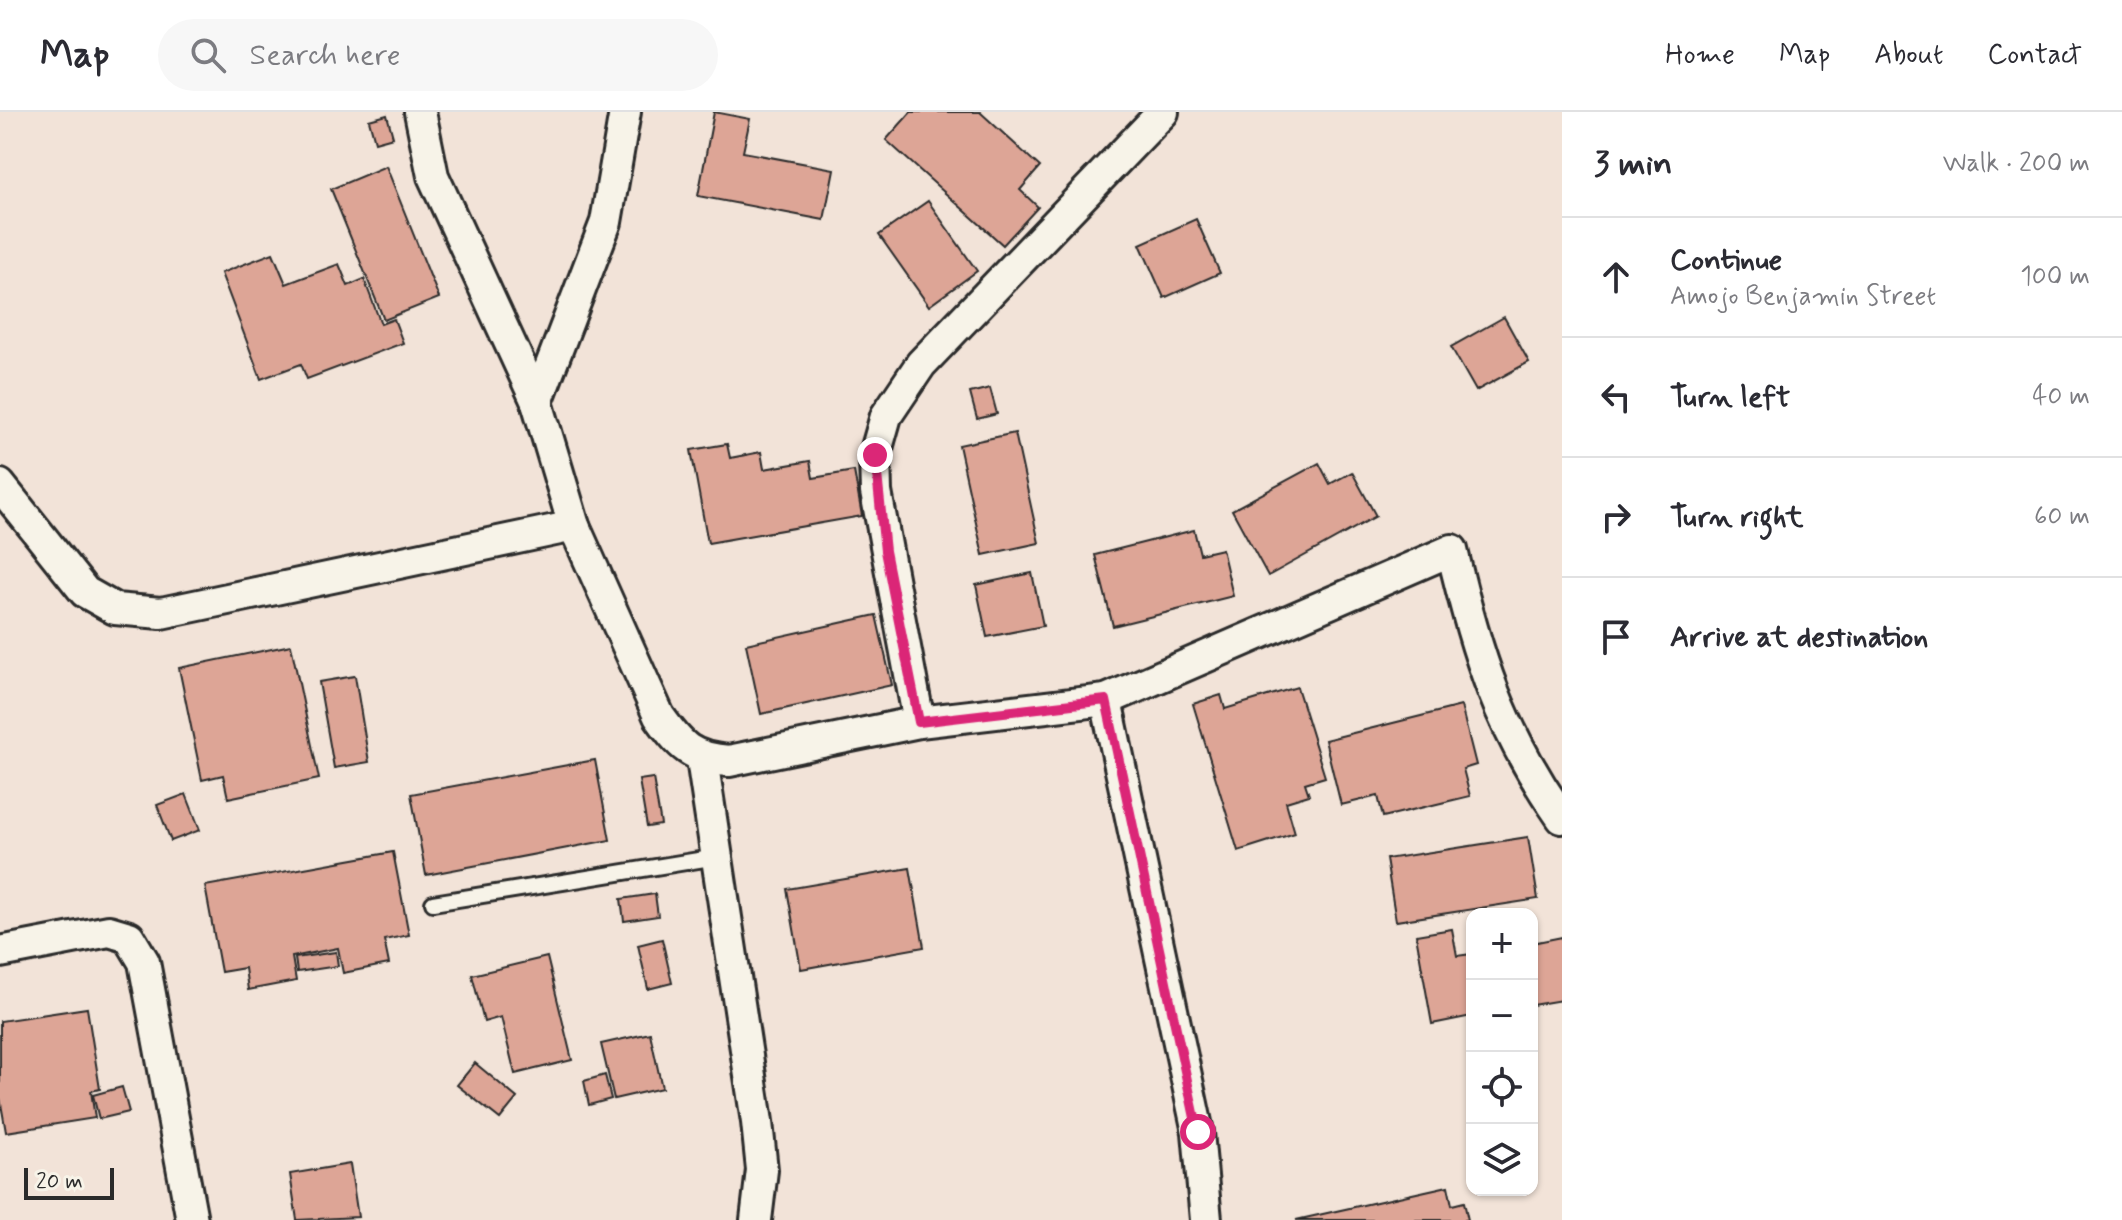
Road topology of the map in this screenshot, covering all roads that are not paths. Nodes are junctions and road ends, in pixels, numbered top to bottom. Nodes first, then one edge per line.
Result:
1 (420, 112) edge
2 (625, 112) edge
3 (1163, 112) edge
4 (537, 402) junction
5 (0, 485) edge
6 (574, 526) junction
7 (1106, 700) junction
8 (919, 722) junction
9 (702, 759) junction
10 (1562, 818) edge
11 (717, 857) junction
12 (433, 903) dead end
13 (0, 952) edge
14 (192, 1220) edge
15 (756, 1220) edge
16 (1206, 1220) edge

1 - 4 street
2 - 4 street
3 - 8 street
4 - 6 street
5 - 6 street
6 - 9 street
7 - 8 street
7 - 10 street
7 - 16 street
8 - 9 street
9 - 11 street
11 - 12 lane
11 - 15 street
13 - 14 street

